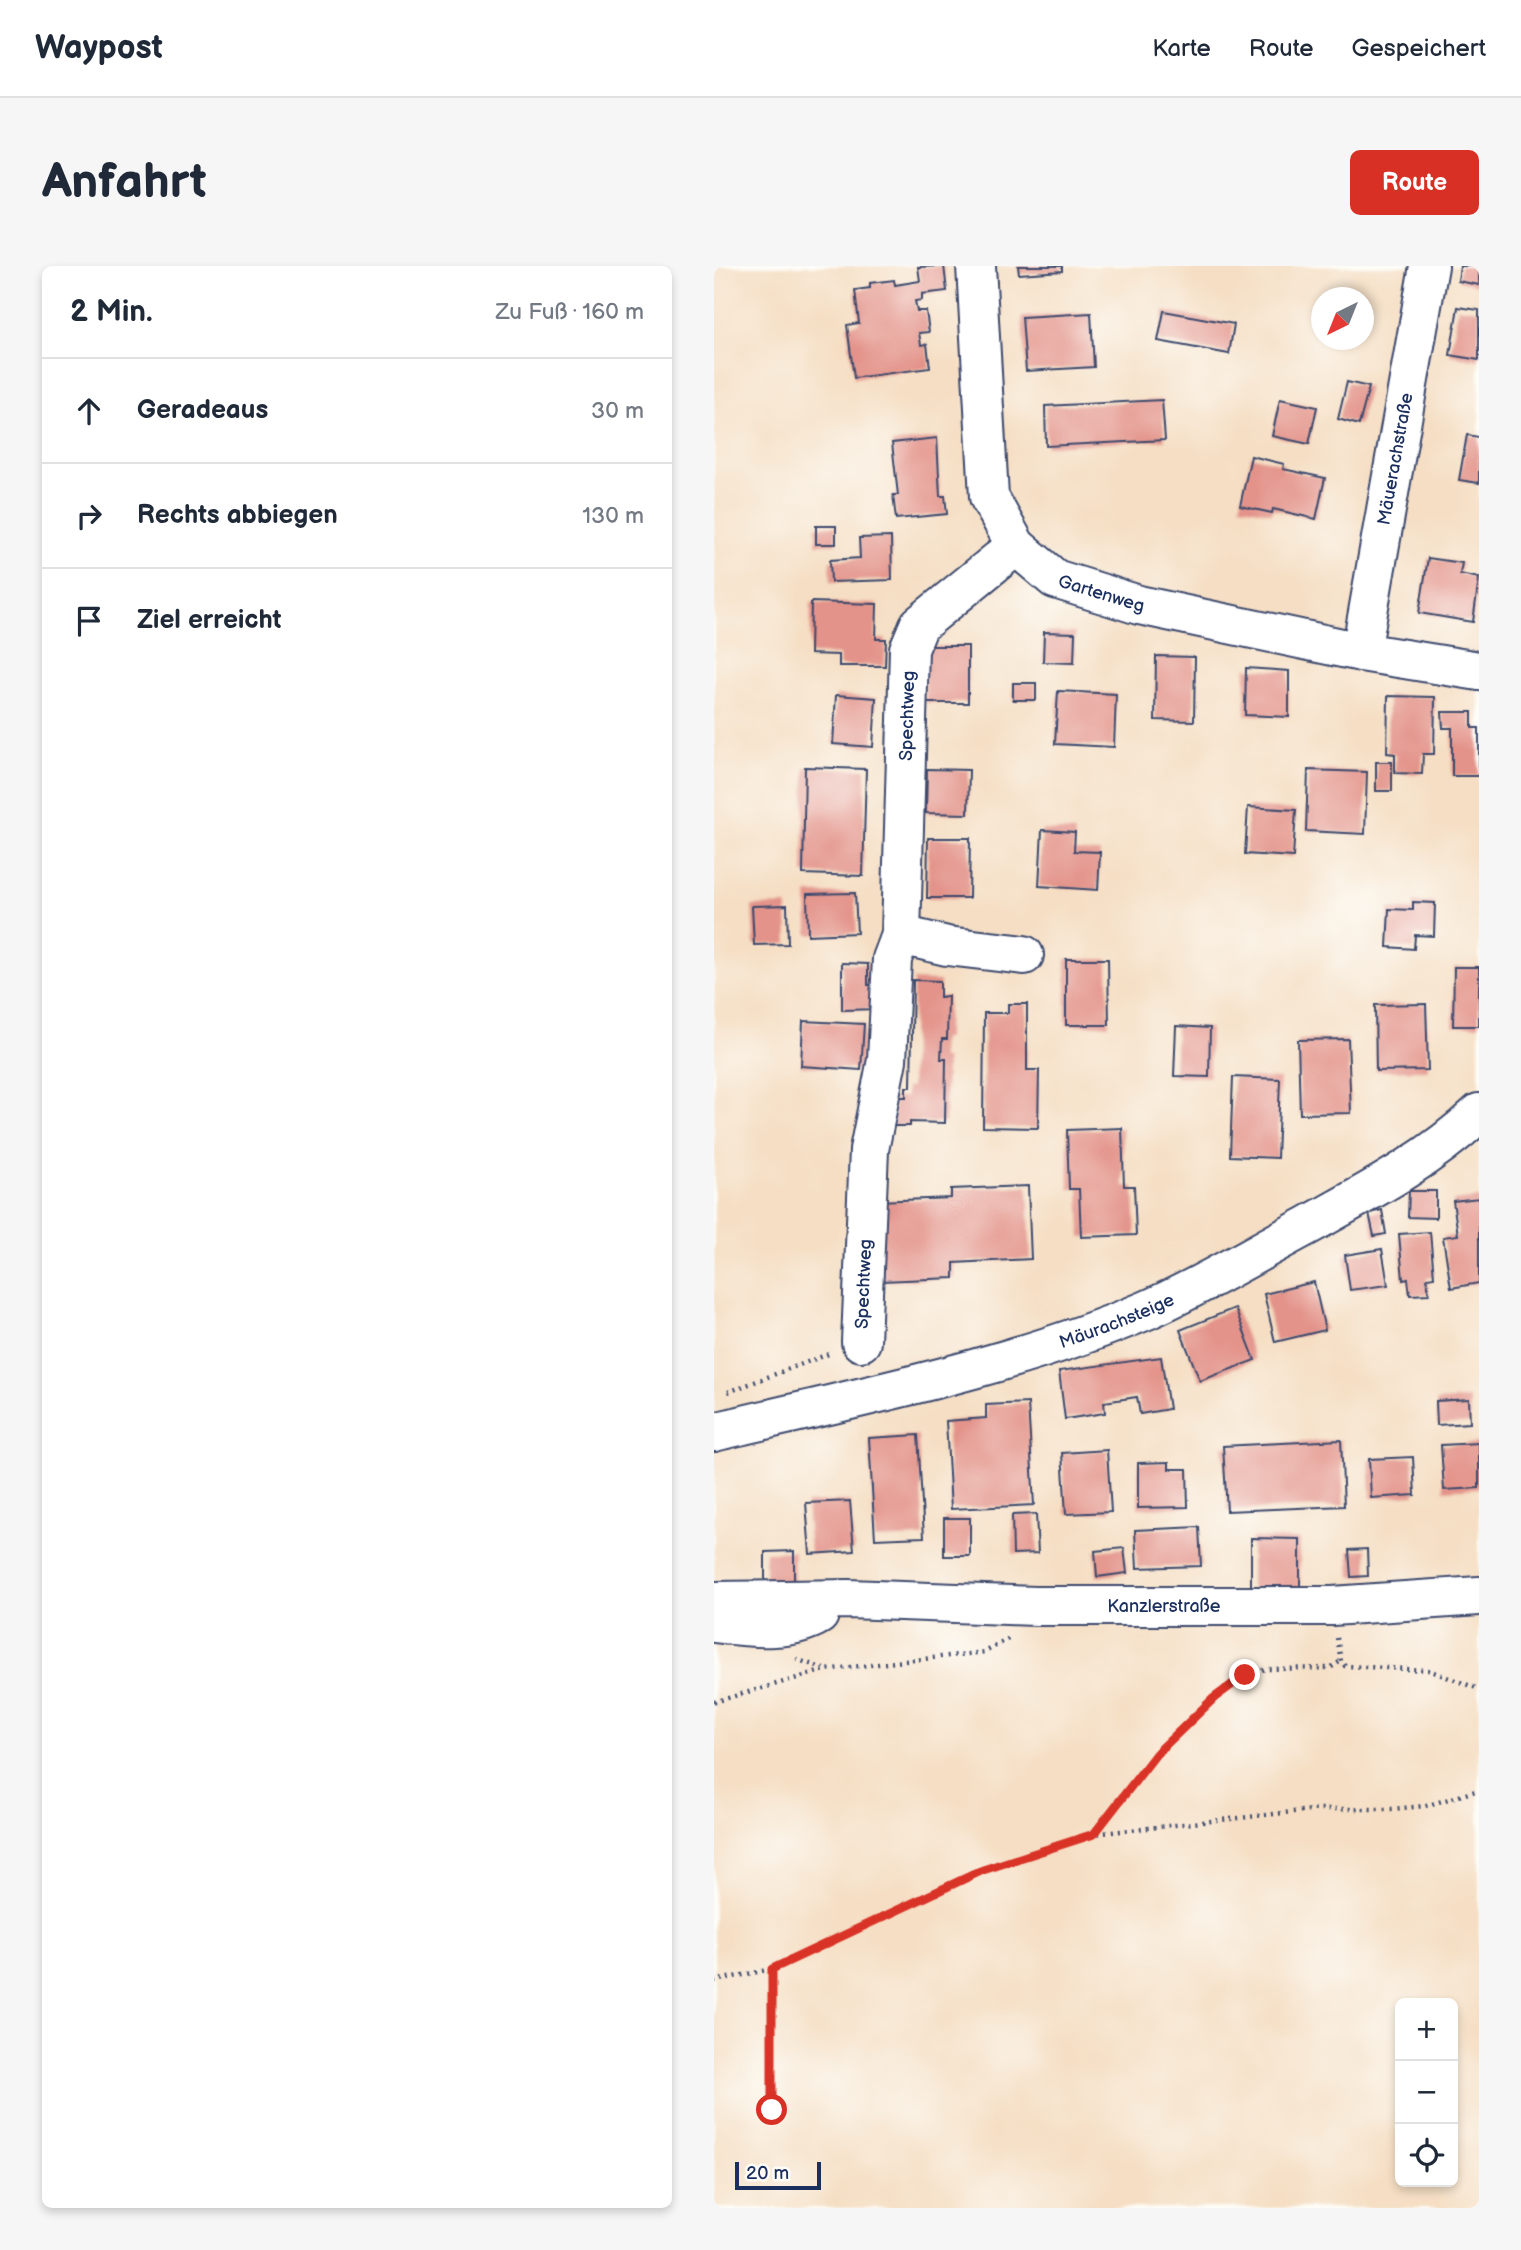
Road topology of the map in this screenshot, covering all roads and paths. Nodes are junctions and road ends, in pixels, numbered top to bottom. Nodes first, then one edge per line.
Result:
1 (976, 266) edge
2 (1429, 266) edge
3 (1016, 546) junction
4 (1362, 652) junction
5 (1479, 671) edge
6 (901, 935) junction
7 (1024, 955) dead end
8 (1479, 1113) edge
9 (1464, 1140) edge
10 (861, 1342) joint
11 (726, 1392) dead end
12 (714, 1432) edge
13 (1479, 1596) edge
14 (848, 1599) junction
15 (714, 1601) edge
16 (1036, 1606) junction
17 (714, 1623) edge
18 (1479, 1689) edge
19 (714, 1702) edge
20 (1479, 1790) edge
21 (1094, 1834) junction
22 (772, 1969) junction
23 (714, 1981) edge
24 (772, 2110) dead end

1 - 3 street, Gartenweg
2 - 4 street, Mäuerachstraße
3 - 4 street, Gartenweg
3 - 6 street, Spechtweg
4 - 5 street, Gartenweg
6 - 7 street
6 - 10 street, Spechtweg
8 - 9 street, Mäurachsteige
9 - 12 street, Mäurachsteige
10 - 11 path
13 - 16 street, Kanzlerstraße
14 - 15 street, Kanzlerstraße
14 - 16 street, Kanzlerstraße
14 - 17 street
16 - 19 path
18 - 21 path
20 - 21 path
21 - 22 path
22 - 23 path
22 - 24 path

